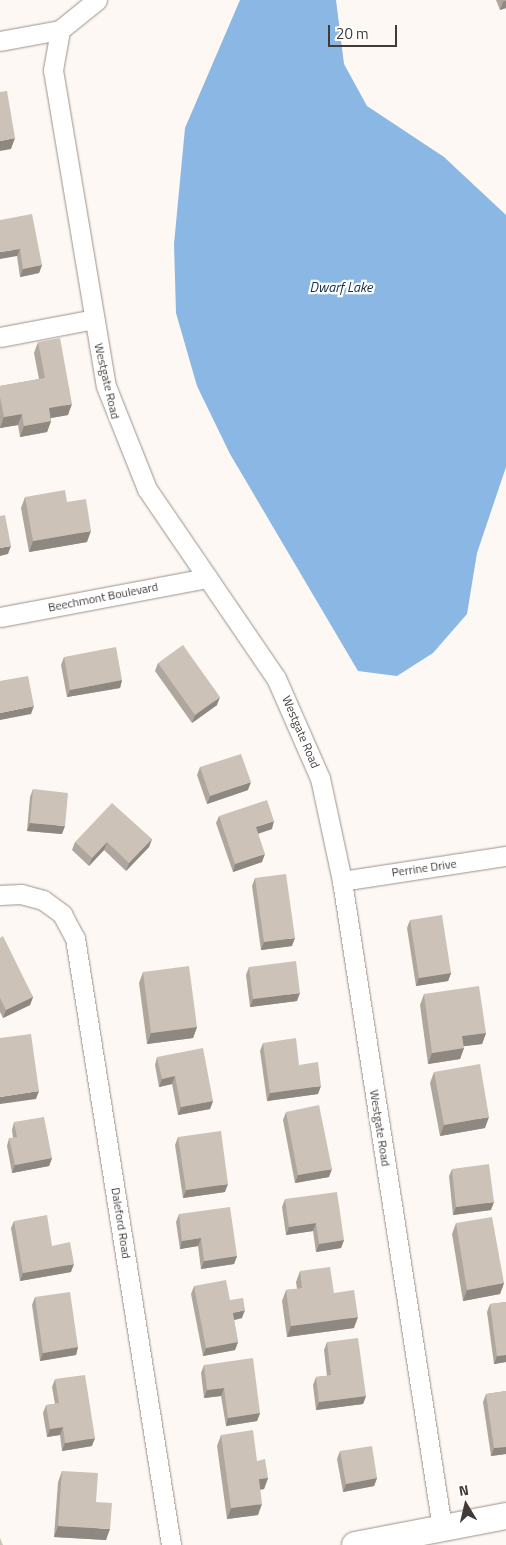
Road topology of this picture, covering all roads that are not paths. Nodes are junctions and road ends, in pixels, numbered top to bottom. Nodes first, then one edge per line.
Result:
1 (97, 0) edge
2 (60, 30) junction
3 (0, 41) edge
4 (94, 319) junction
5 (0, 337) edge
6 (207, 578) junction
7 (0, 617) edge
8 (506, 856) edge
9 (342, 881) junction
10 (0, 895) edge
11 (506, 1516) edge
12 (442, 1528) junction
13 (170, 1545) edge
14 (354, 1545) edge

1 - 2 street
2 - 3 street
2 - 4 street, Westgate Road
4 - 5 street
4 - 6 street, Westgate Road
6 - 7 street, Beechmont Boulevard
6 - 9 street, Westgate Road
8 - 9 street, Perrine Drive
9 - 12 street, Westgate Road
10 - 13 street, Daleford Road
11 - 12 street
12 - 14 street

